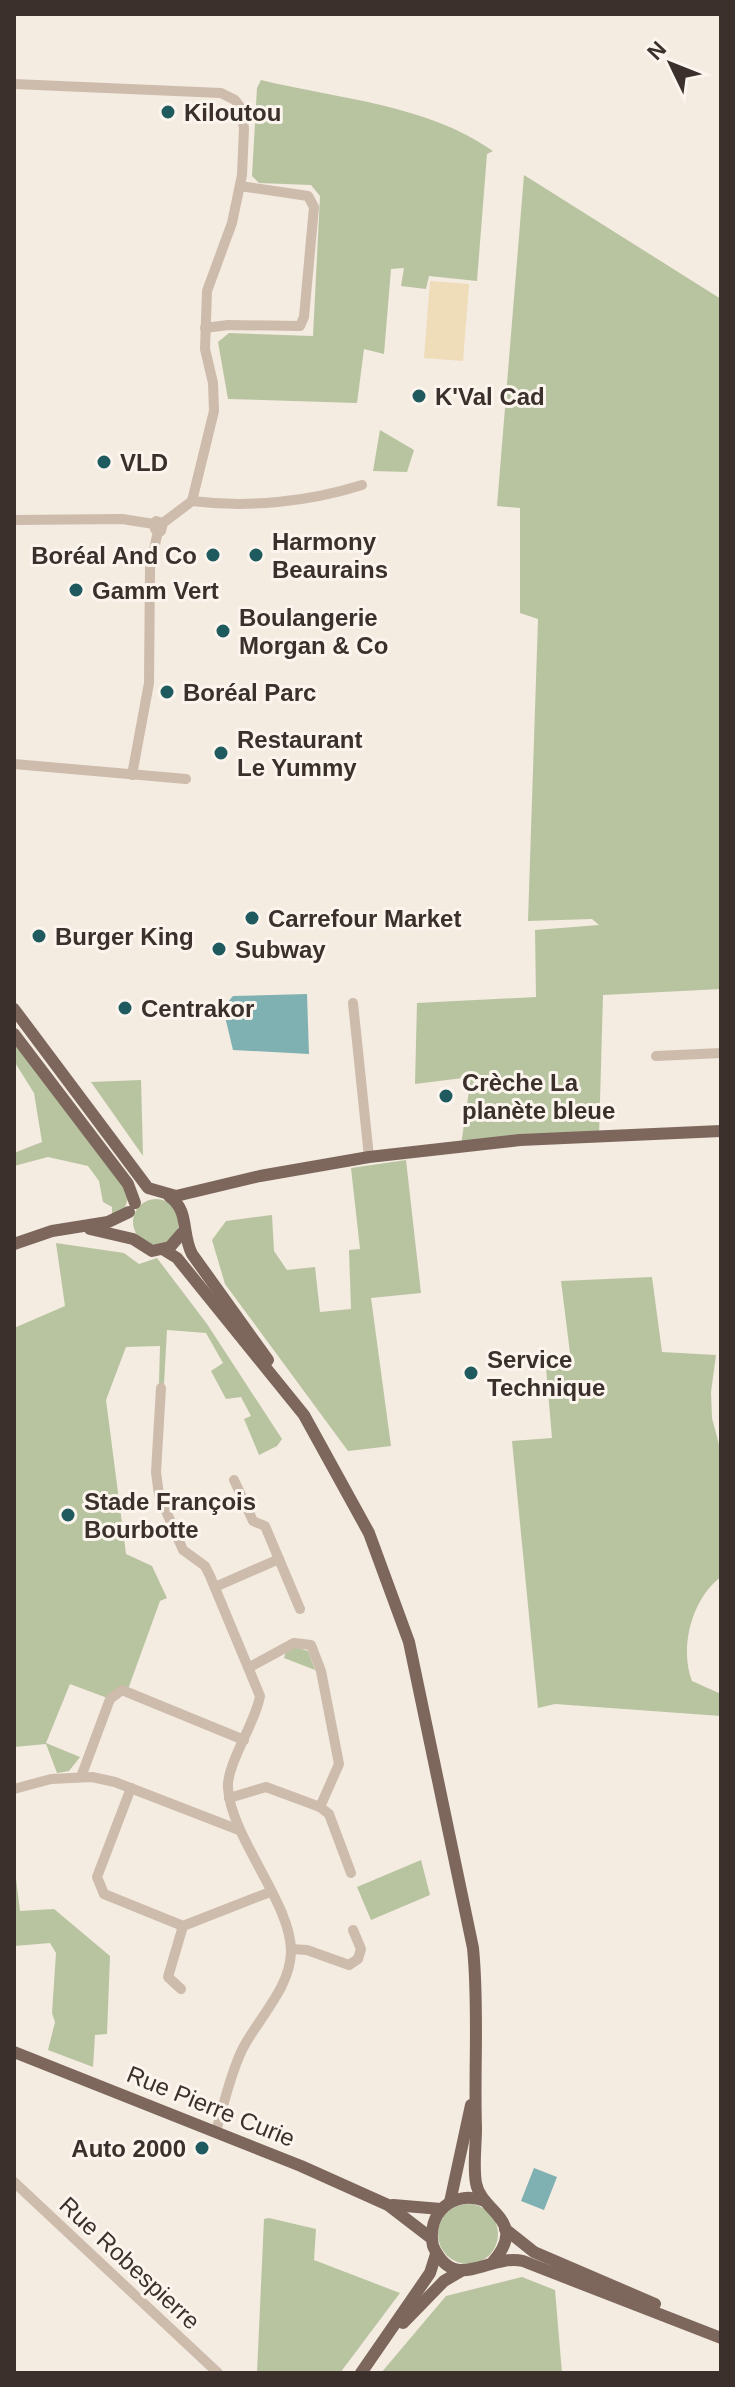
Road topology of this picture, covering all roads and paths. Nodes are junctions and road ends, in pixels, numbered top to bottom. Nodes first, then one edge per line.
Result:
1 (14, 84) edge
2 (240, 186) junction
3 (205, 328) junction
4 (362, 485) dead end
5 (192, 501) junction
6 (14, 520) edge
7 (158, 526) junction
8 (14, 764) edge
9 (132, 775) junction
10 (186, 779) dead end
11 (14, 997) edge
12 (353, 1003) dead end
13 (14, 1009) edge
14 (14, 1034) edge
15 (43, 1048) junction
16 (721, 1053) edge
17 (656, 1056) dead end
18 (721, 1131) edge
19 (369, 1157) junction
20 (213, 1188) junction
21 (164, 1195) junction
22 (132, 1207) junction
23 (184, 1215) junction
24 (83, 1227) junction
25 (183, 1232) junction
26 (133, 1239) junction
27 (14, 1244) edge
28 (164, 1250) junction
29 (281, 1383) junction
30 (161, 1388) dead end
31 (234, 1480) dead end
32 (279, 1559) junction
33 (212, 1581) junction
34 (300, 1609) dead end
35 (250, 1667) junction
36 (244, 1740) junction
37 (81, 1777) junction
38 (131, 1788) junction
39 (14, 1789) edge
40 (229, 1798) junction
41 (320, 1807) junction
42 (239, 1830) junction
43 (351, 1873) dead end
44 (270, 1892) junction
45 (183, 1926) junction
46 (353, 1930) dead end
47 (291, 1949) junction
48 (181, 1989) dead end
49 (14, 2052) edge
50 (473, 2095) junction
51 (216, 2131) junction
52 (14, 2182) edge
53 (485, 2201) junction
54 (388, 2205) junction
55 (445, 2205) junction
56 (505, 2229) junction
57 (431, 2238) junction
58 (436, 2254) junction
59 (492, 2263) junction
60 (461, 2271) junction
61 (721, 2336) edge
62 (383, 2342) junction
63 (218, 2373) edge
64 (361, 2373) edge

1 - 2 street
2 - 3 street
2 - 3 street
3 - 5 street
4 - 5 street
5 - 7 street
6 - 7 street
7 - 9 street
8 - 9 street
9 - 10 street
11 - 15 main road
12 - 19 street
13 - 15 main road
14 - 22 main road
15 - 21 main road
16 - 17 street
18 - 19 main road
19 - 20 main road
20 - 21 main road
20 - 23 main road
21 - 22 main road
21 - 23 main road
22 - 24 main road
22 - 26 main road
23 - 25 main road
24 - 26 main road
24 - 27 main road
25 - 28 main road
25 - 29 main road
26 - 28 main road
28 - 29 main road
29 - 50 main road
30 - 33 street
31 - 32 street
32 - 33 street
32 - 34 street
33 - 35 street
35 - 36 street
35 - 41 street
36 - 37 street
36 - 40 street
37 - 38 street
37 - 39 street
38 - 42 street
38 - 45 street
40 - 41 street
40 - 42 street
41 - 43 street
42 - 44 street
44 - 45 street
44 - 47 street
45 - 48 street
46 - 47 street
47 - 51 street
49 - 51 main road, Rue Pierre Curie
50 - 53 main road
50 - 55 main road
51 - 54 main road, Rue Pierre Curie
52 - 63 street, Rue Robespierre
53 - 55 main road
53 - 56 main road
54 - 55 main road, Rue Pierre Curie
54 - 57 main road, Rue Pierre Curie
55 - 57 main road
56 - 59 main road
56 - 61 main road
57 - 58 main road
58 - 60 main road
58 - 62 main road
59 - 60 main road
59 - 61 main road
60 - 62 main road
62 - 64 main road

